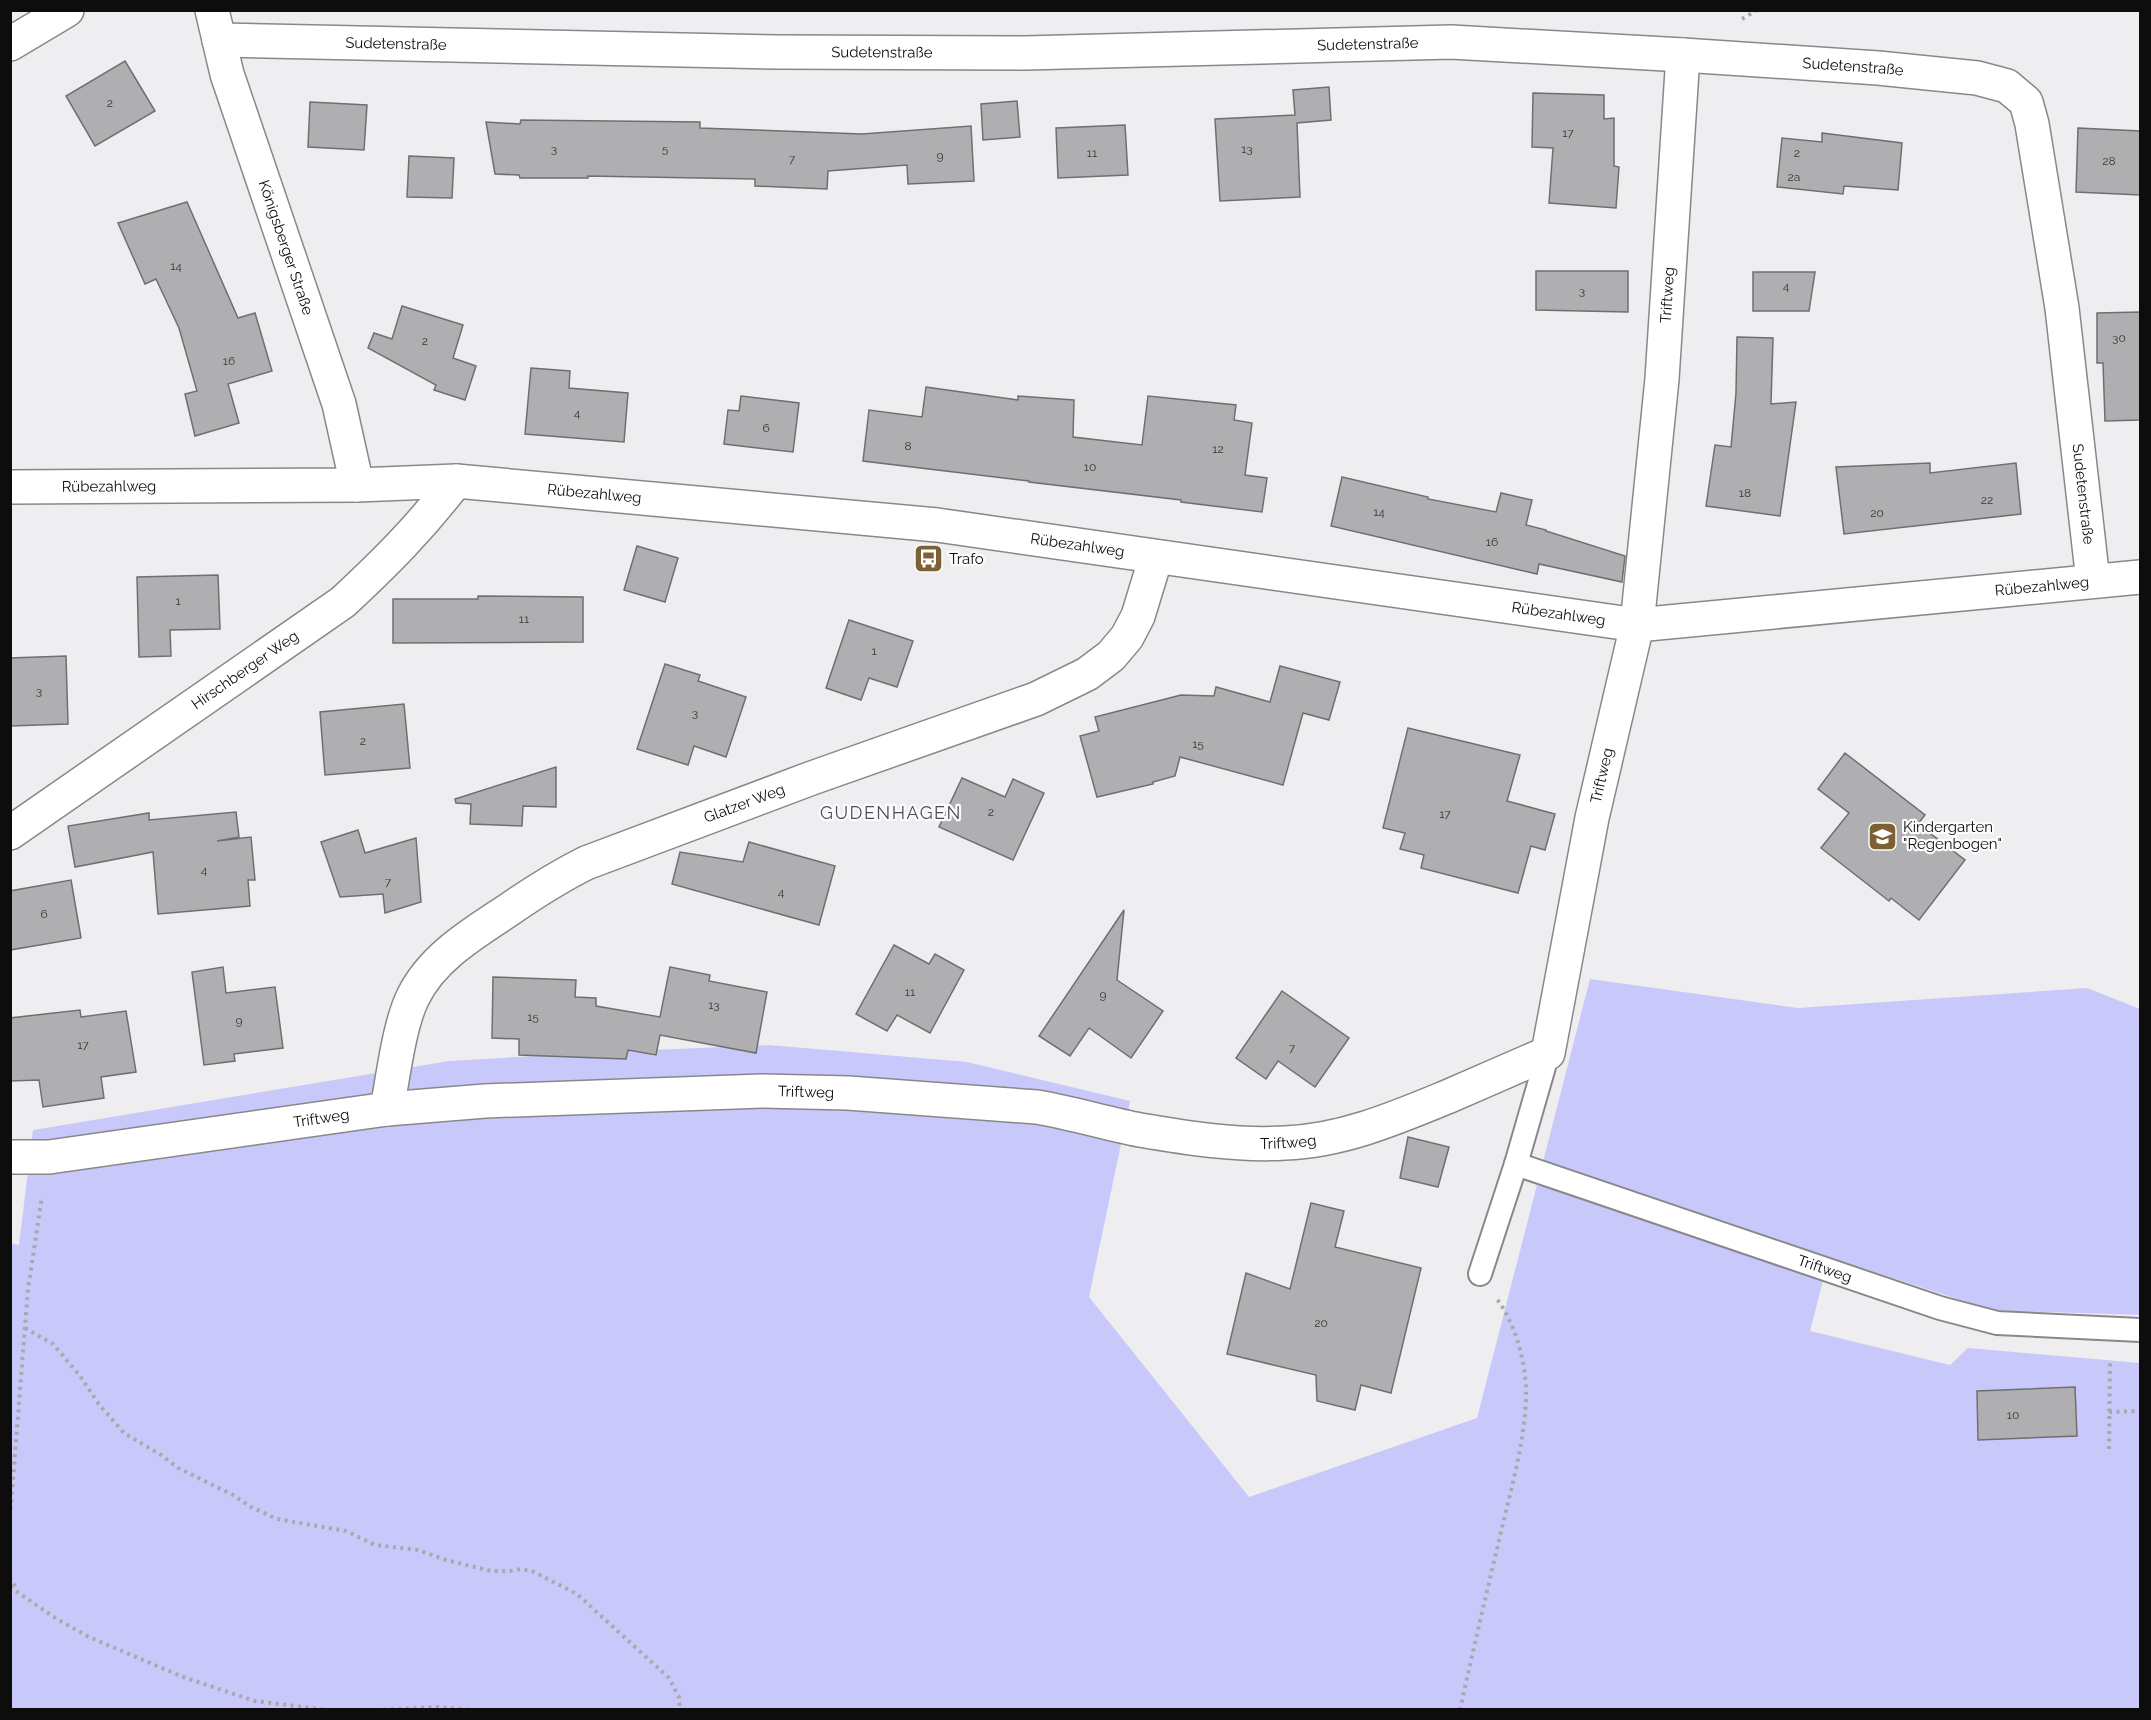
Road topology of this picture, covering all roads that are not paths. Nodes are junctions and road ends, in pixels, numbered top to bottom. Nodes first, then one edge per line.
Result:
1 (67, 10) edge
2 (216, 25) edge
3 (10, 44) edge
4 (1683, 55) junction
5 (456, 481) junction
6 (357, 484) junction
7 (10, 487) edge
8 (1156, 557) junction
9 (2140, 577) edge
10 (2093, 581) junction
11 (1637, 625) junction
12 (10, 833) edge
13 (1548, 1053) junction
14 (387, 1109) junction
15 (10, 1157) edge
16 (1516, 1164) junction
17 (1480, 1274) road end
18 (2140, 1330) edge

1 - 3 street
2 - 4 street, Sudetenstraße
2 - 6 street, Königsberger Straße
4 - 10 street, Sudetenstraße
4 - 11 street, Triftweg
5 - 6 street, Rübezahlweg
5 - 8 street, Rübezahlweg
5 - 12 street, Hirschberger Weg
6 - 7 street, Rübezahlweg
8 - 11 street, Rübezahlweg
8 - 14 street, Glatzer Weg
9 - 10 street, Rübezahlweg
10 - 11 street, Rübezahlweg
11 - 13 street, Triftweg
13 - 14 street, Triftweg
13 - 16 lane
14 - 15 street, Triftweg
16 - 17 lane
16 - 18 lane, Triftweg

